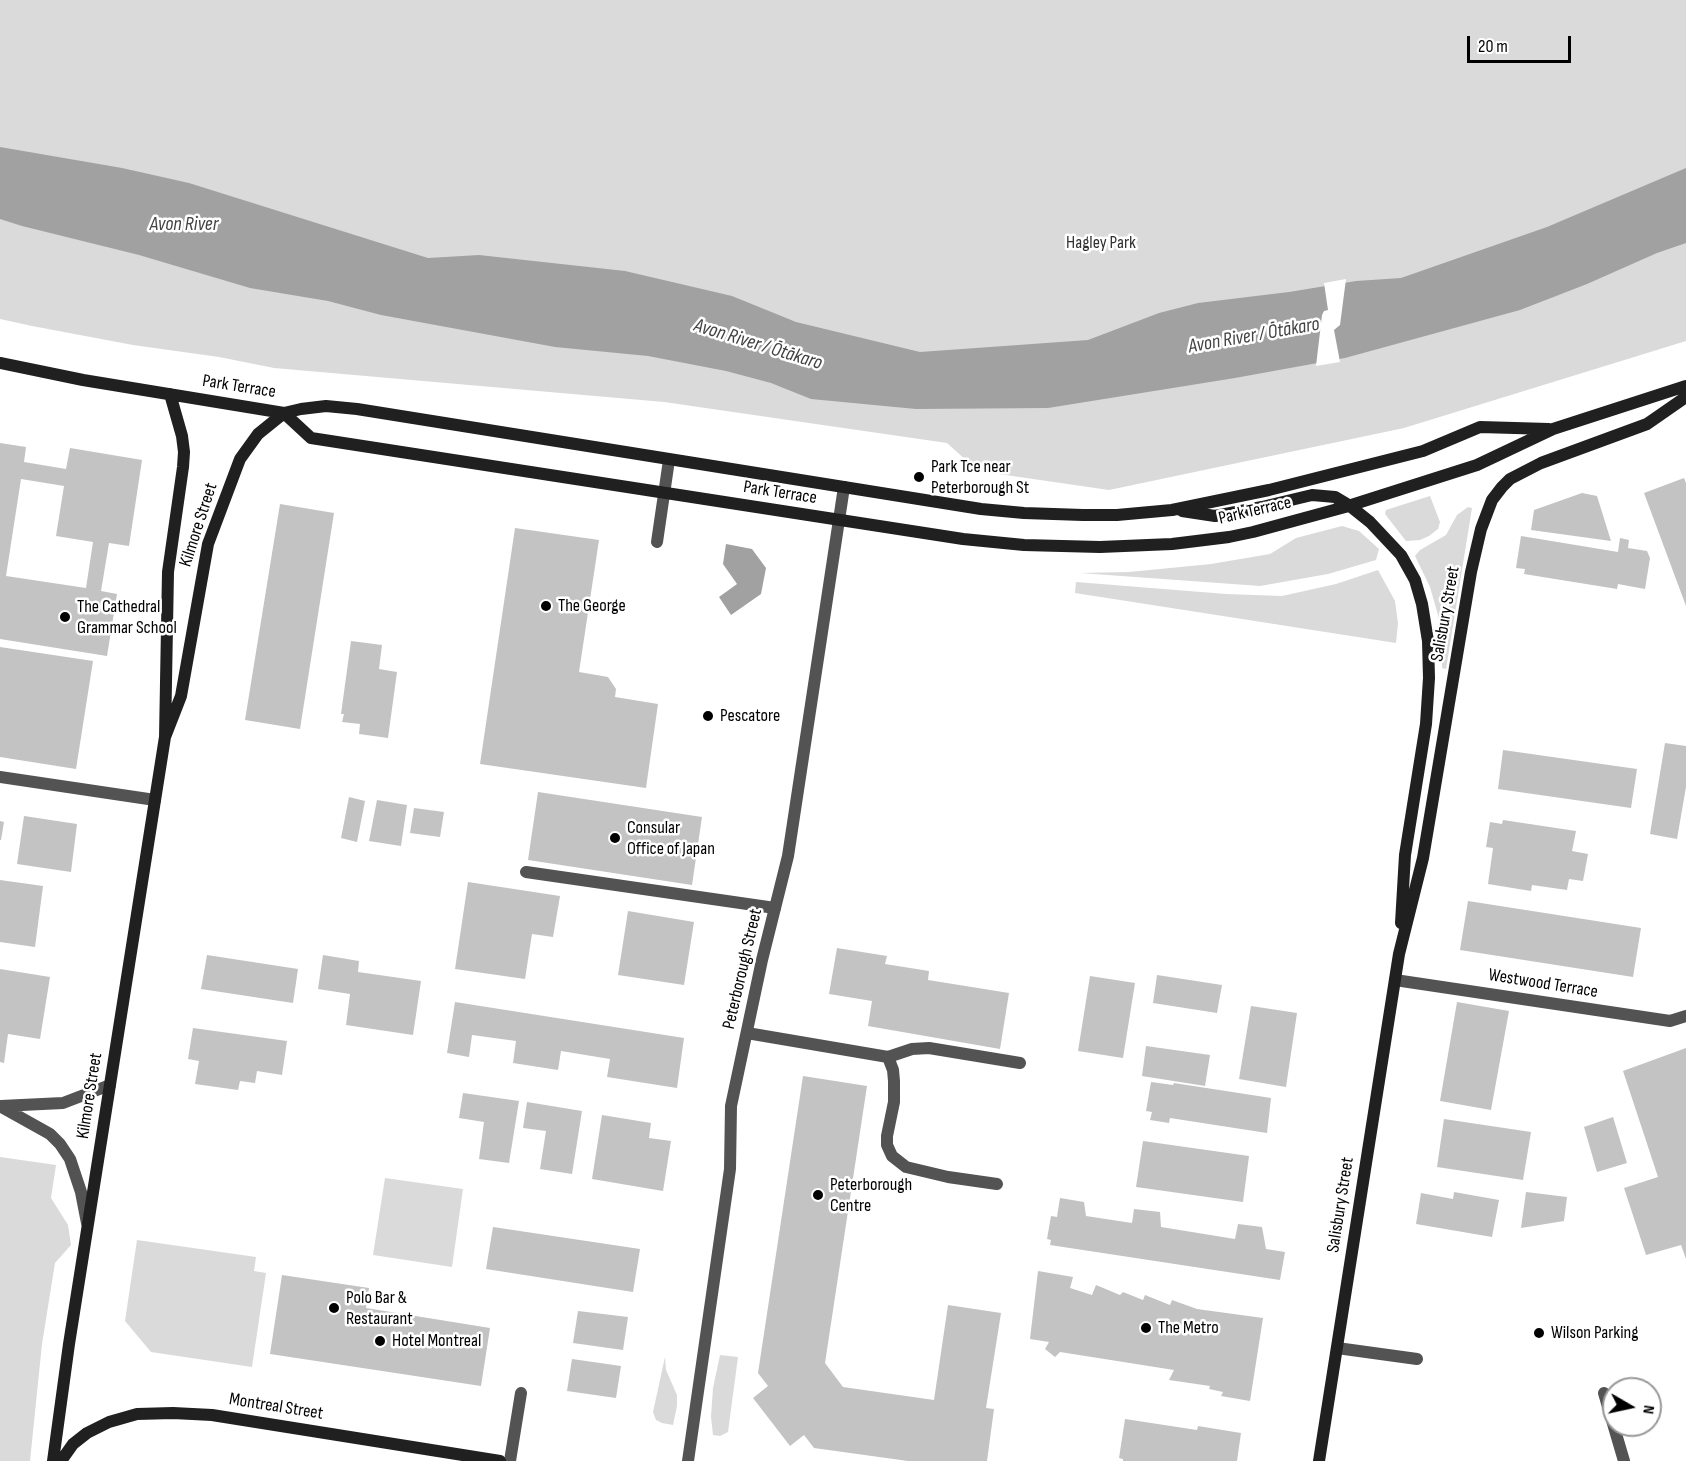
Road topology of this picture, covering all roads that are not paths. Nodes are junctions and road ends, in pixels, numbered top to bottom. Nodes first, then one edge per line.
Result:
1 (0, 363) edge
2 (1686, 386) edge
3 (170, 394) junction
4 (1686, 397) edge
5 (357, 409) joint
6 (284, 413) junction
7 (1553, 429) junction
8 (669, 460) junction
9 (844, 487) junction
10 (663, 494) junction
11 (1350, 506) junction
12 (1172, 510) junction
13 (839, 520) junction
14 (657, 542) dead end
15 (165, 737) junction
16 (0, 777) edge
17 (155, 800) junction
18 (526, 872) dead end
19 (775, 908) junction
20 (1399, 954) junction
21 (1395, 980) junction
22 (1686, 1016) edge
23 (747, 1033) junction
24 (888, 1057) junction
25 (1020, 1063) dead end
26 (110, 1084) junction
27 (0, 1106) edge
28 (997, 1184) dead end
29 (88, 1228) junction
30 (1337, 1348) junction
31 (1417, 1359) dead end
32 (521, 1393) dead end
33 (1617, 1437) edge
34 (53, 1461) edge
35 (61, 1461) edge
36 (500, 1461) edge
37 (510, 1461) edge
38 (688, 1461) edge
39 (1319, 1461) edge
40 (1624, 1461) edge

1 - 3 street, Park Terrace
2 - 7 street, Park Terrace
3 - 6 street, Park Terrace
3 - 15 street, Kilmore Street
4 - 20 street, Salisbury Street
5 - 6 street, Kilmore Street
5 - 8 street, Park Terrace
6 - 10 street, Park Terrace
6 - 15 street, Kilmore Street
7 - 11 street, Park Terrace
7 - 12 street, Park Terrace
8 - 9 street, Park Terrace
8 - 10 street
9 - 12 street, Park Terrace
9 - 13 street, Peterborough Street
10 - 13 street, Park Terrace
10 - 14 street
11 - 12 street, Salisbury Street
11 - 13 street, Park Terrace
11 - 20 street, Salisbury Street
13 - 19 street, Peterborough Street
15 - 17 street, Kilmore Street
16 - 17 street
17 - 26 street, Kilmore Street
18 - 19 street
19 - 23 street, Peterborough Street
20 - 21 street, Salisbury Street
21 - 22 street, Westwood Terrace
21 - 30 street, Salisbury Street
23 - 24 street
23 - 38 street, Peterborough Street
24 - 25 street
24 - 28 street
26 - 27 street
26 - 29 street, Kilmore Street
27 - 29 street
29 - 34 street, Kilmore Street
30 - 31 street
30 - 39 street, Salisbury Street
32 - 37 street
33 - 40 street
35 - 36 street, Montreal Street

